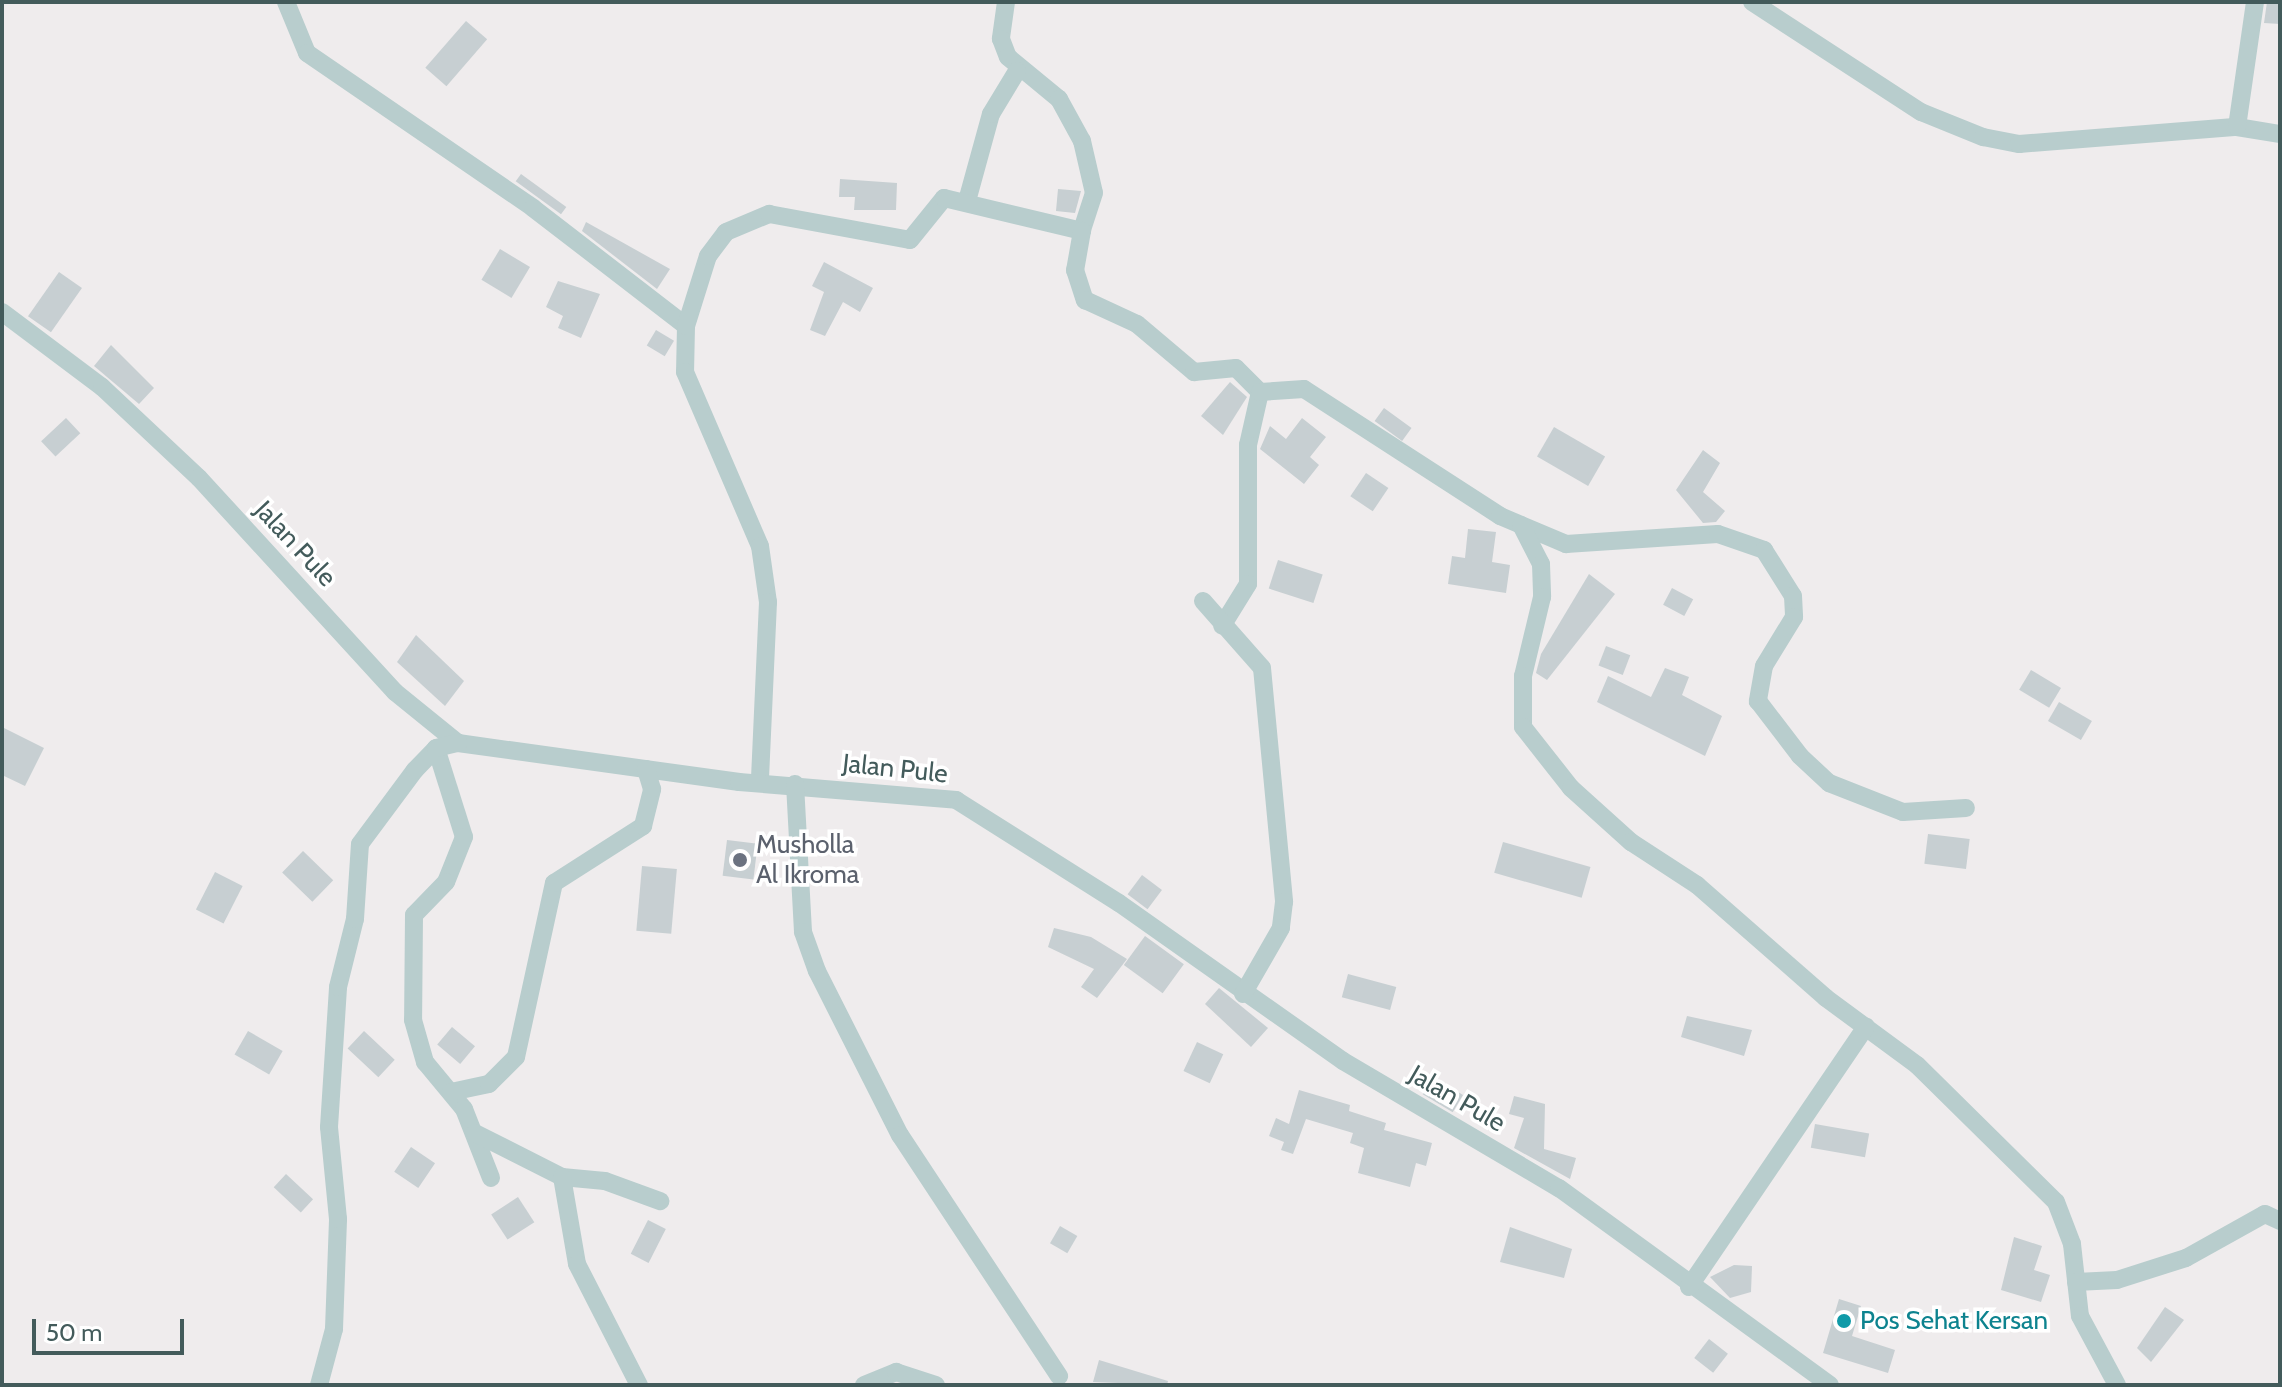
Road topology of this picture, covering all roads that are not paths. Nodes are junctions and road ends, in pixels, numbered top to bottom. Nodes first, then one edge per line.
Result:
1 (286, 2) edge
2 (1006, 2) edge
3 (1752, 2) edge
4 (2255, 2) edge
5 (1017, 71) junction
6 (2239, 120) junction
7 (2280, 134) edge
8 (967, 201) junction
9 (1082, 231) junction
10 (2, 312) edge
11 (686, 326) junction
12 (1260, 392) junction
13 (1521, 525) junction
14 (1203, 601) dead end
15 (1222, 626) junction
16 (458, 743) junction
17 (436, 748) junction
18 (646, 769) junction
19 (760, 781) junction
20 (795, 784) junction
21 (1966, 808) dead end
22 (1243, 994) junction
23 (1866, 1027) junction
24 (451, 1092) junction
25 (475, 1133) junction
26 (562, 1177) junction
27 (491, 1178) dead end
28 (660, 1201) dead end
29 (2280, 1221) edge
30 (2076, 1282) junction
31 (1689, 1287) junction
32 (1059, 1376) dead end
33 (319, 1385) edge
34 (639, 1385) edge
35 (864, 1385) edge
36 (936, 1385) edge
37 (1830, 1385) edge
38 (2117, 1385) edge

1 - 11 street
2 - 5 street
3 - 6 street
4 - 6 street
5 - 8 street
5 - 9 street
6 - 7 street
8 - 9 street
8 - 11 street
9 - 12 street
10 - 16 street, Jalan Pule
11 - 19 street
12 - 13 street
12 - 15 street
13 - 21 street
13 - 23 street
14 - 15 street
15 - 22 street
16 - 17 street
16 - 18 street, Jalan Pule
17 - 24 street
17 - 33 street
18 - 19 street, Jalan Pule
18 - 24 street
19 - 20 street, Jalan Pule
20 - 22 street, Jalan Pule
20 - 32 street
22 - 31 street, Jalan Pule
23 - 30 street
23 - 31 street
24 - 25 street
25 - 26 street
25 - 27 street
26 - 28 street
26 - 34 street
29 - 30 street
30 - 38 street
31 - 37 street, Jalan Pule
35 - 36 street

